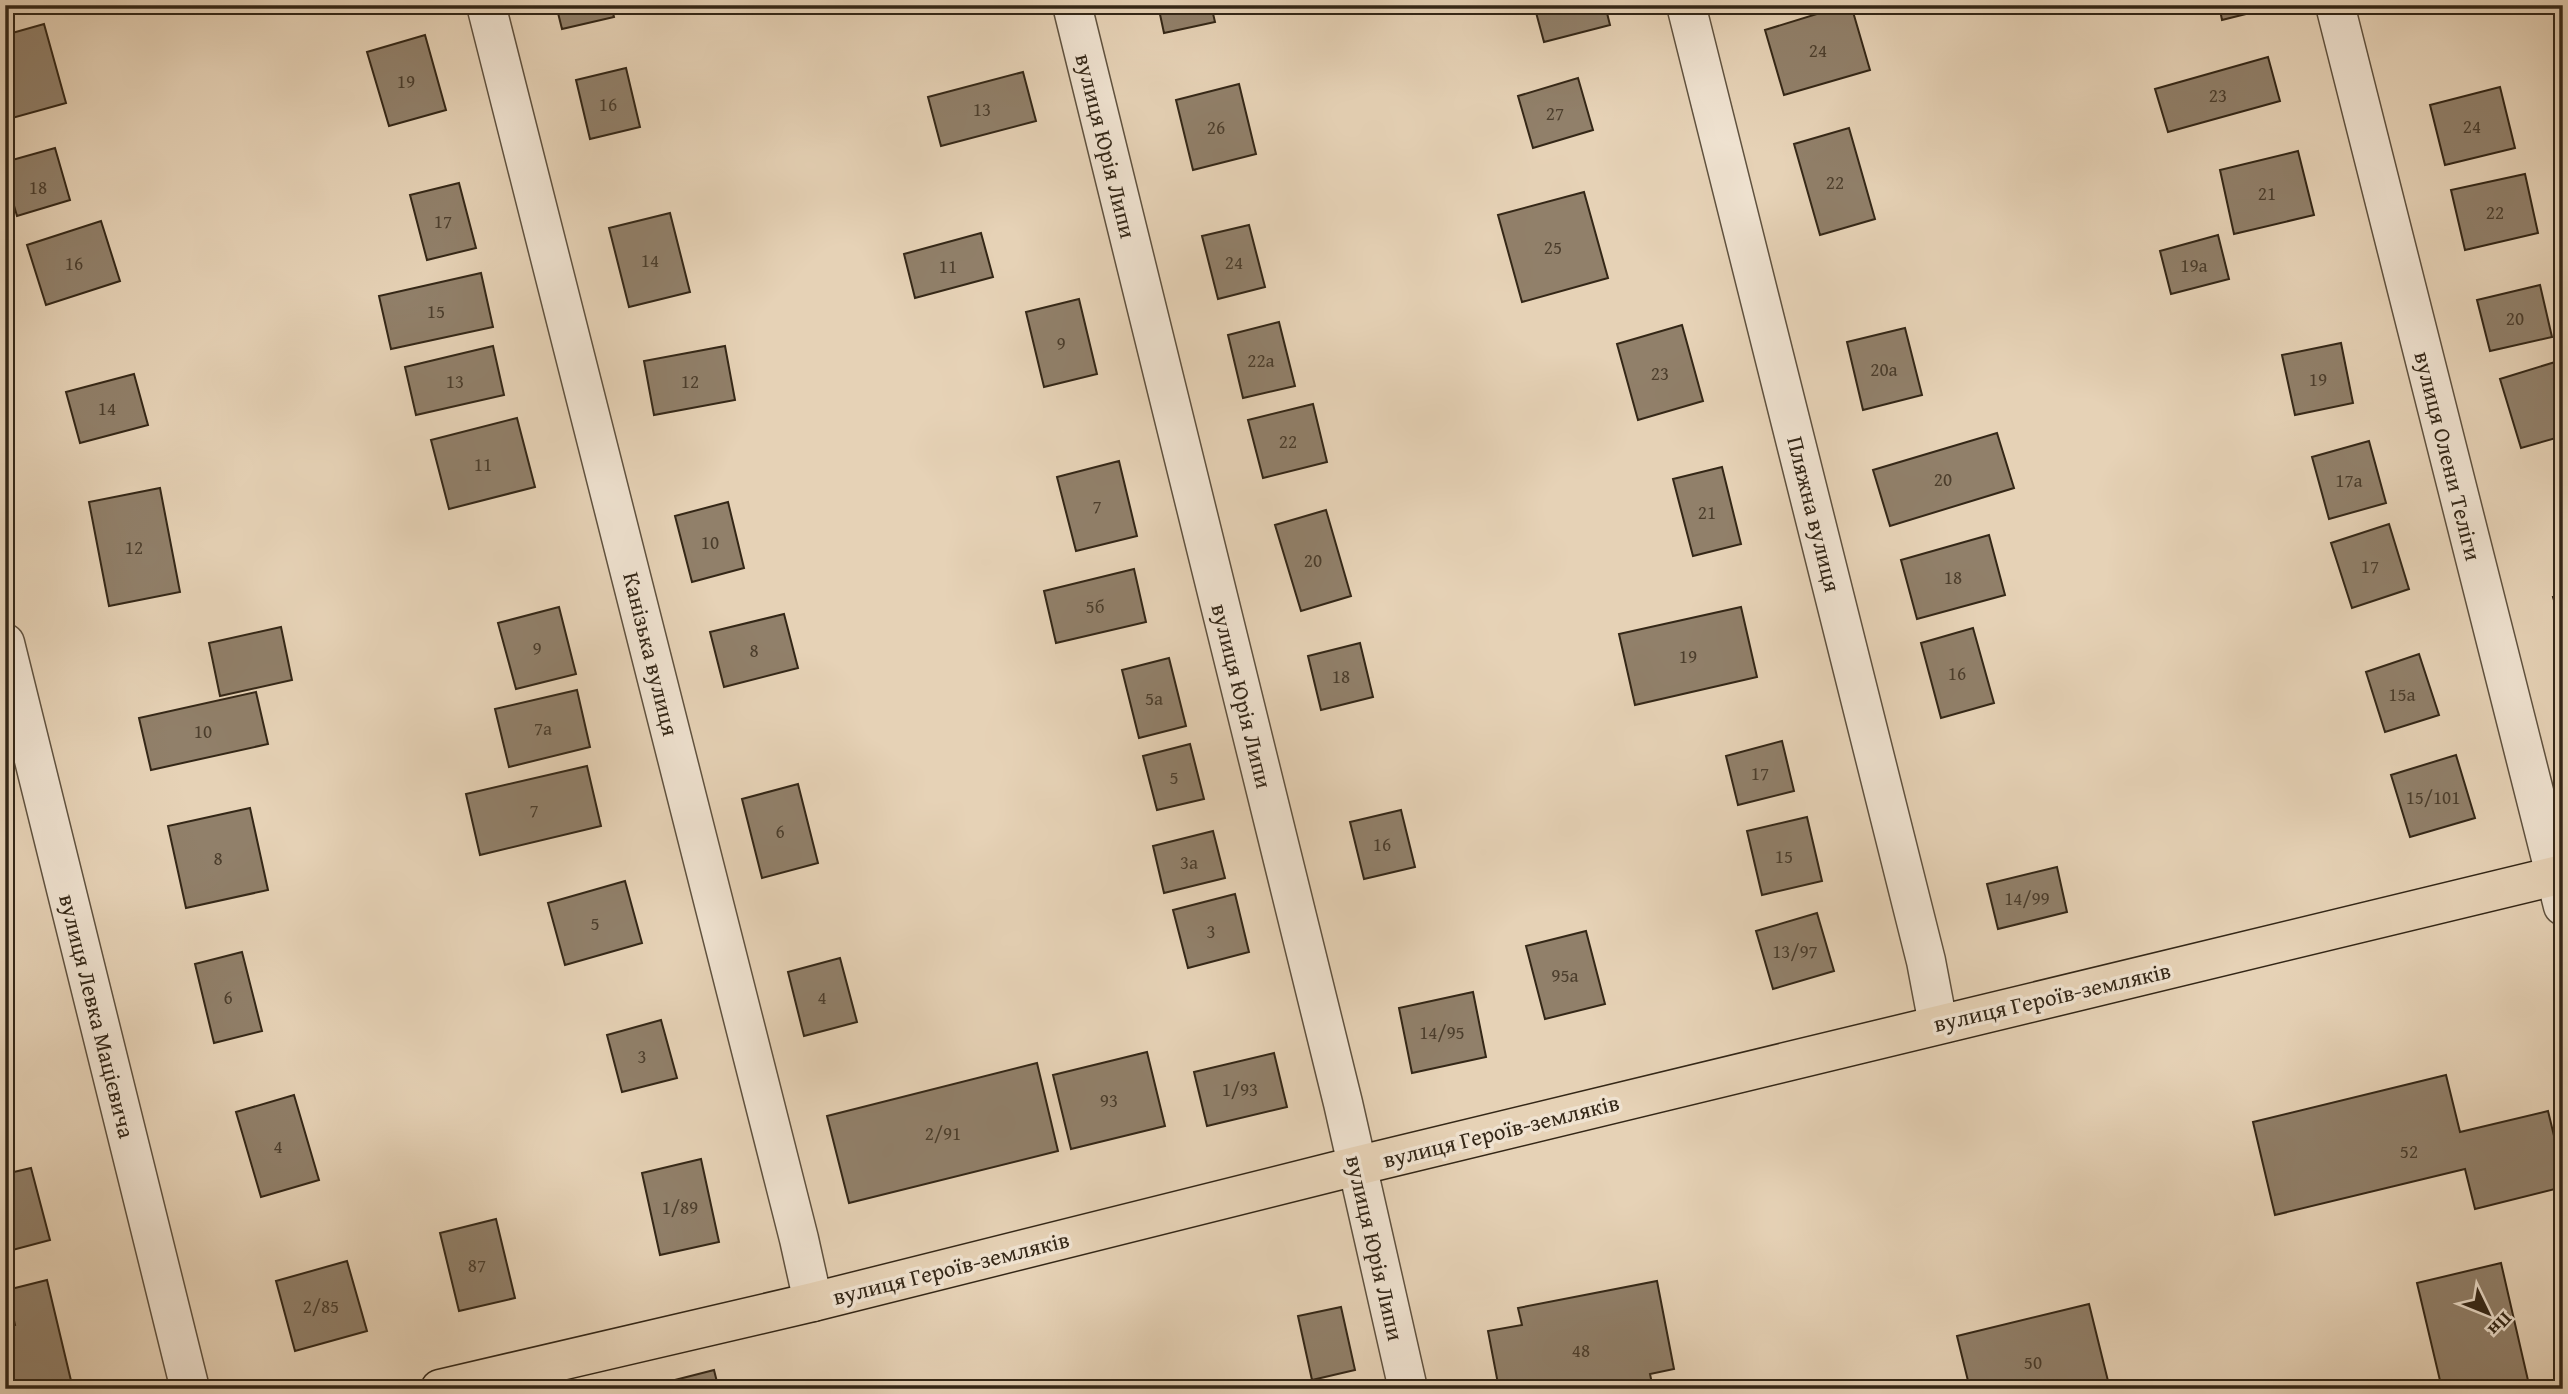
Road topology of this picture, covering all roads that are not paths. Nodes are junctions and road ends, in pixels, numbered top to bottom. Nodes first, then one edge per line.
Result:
1 (486, 5) edge
2 (1072, 5) edge
3 (1686, 5) edge
4 (2335, 5) edge
5 (5, 643) edge
6 (2560, 886) edge
7 (1938, 1024) junction
8 (1356, 1166) junction
9 (813, 1302) junction
10 (190, 1389) edge
11 (439, 1389) edge
12 (1408, 1389) edge

1 - 9 street, Канізька вулиця
2 - 8 street, вулиця Юрія Липи
3 - 7 street, Пляжна вулиця
4 - 6 street, вулиця Олени Теліги
5 - 10 street, вулиця Левка Мацієвича
6 - 7 main road, вулиця Героїв-земляків
7 - 8 main road, вулиця Героїв-земляків
8 - 9 main road, вулиця Героїв-земляків
8 - 12 street, вулиця Юрія Липи
9 - 11 main road, вулиця Героїв-земляків

